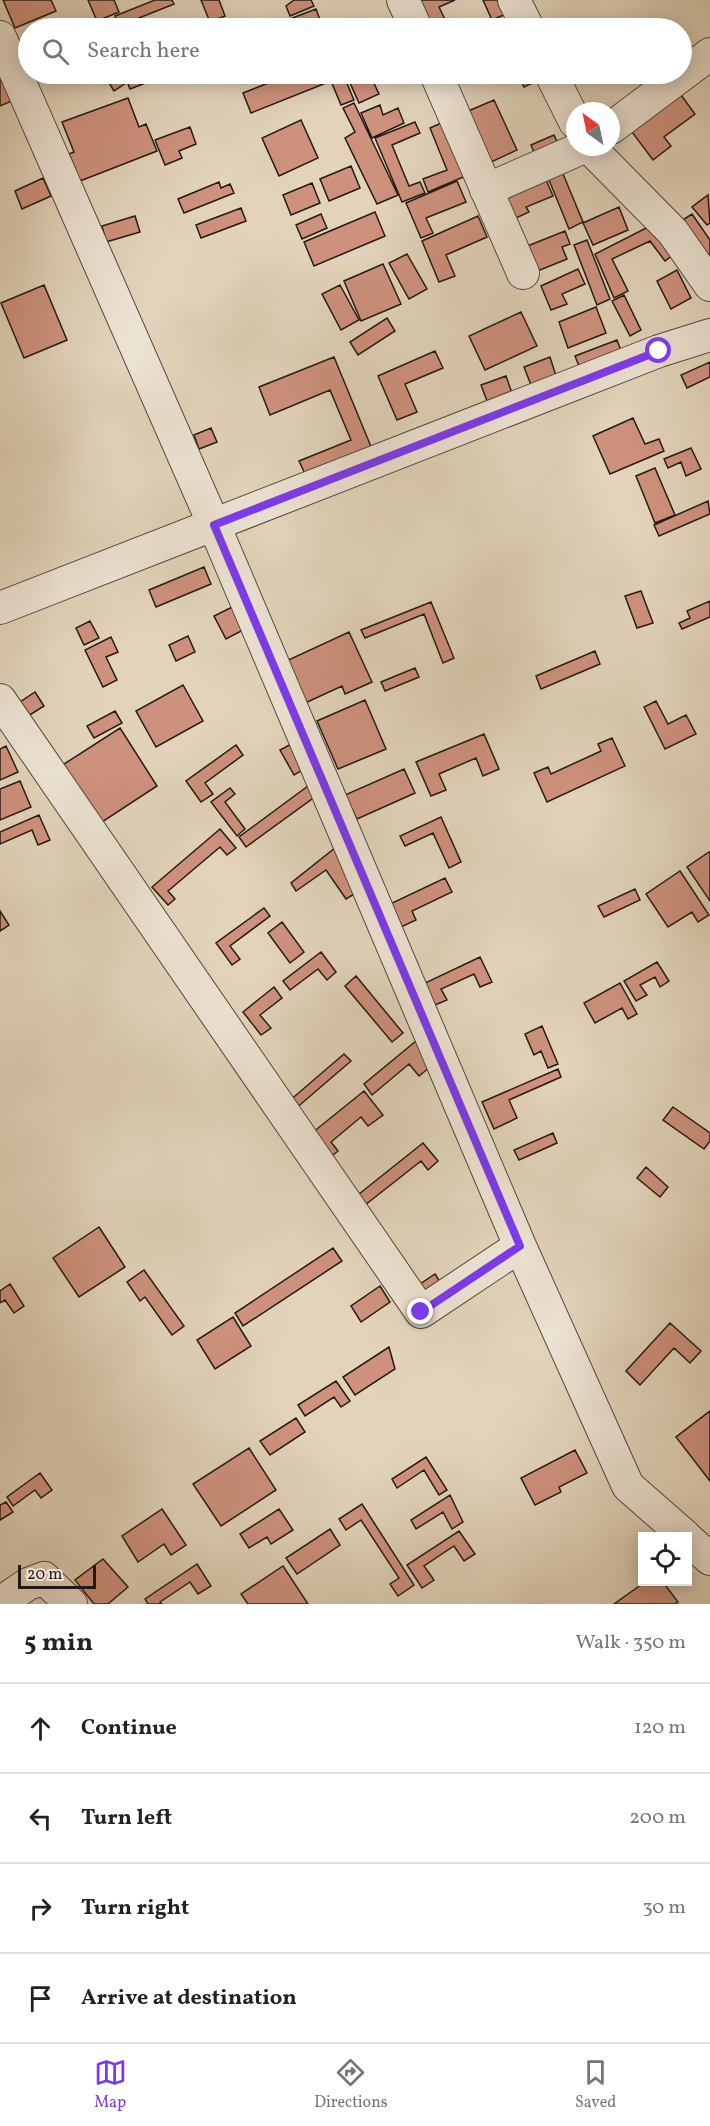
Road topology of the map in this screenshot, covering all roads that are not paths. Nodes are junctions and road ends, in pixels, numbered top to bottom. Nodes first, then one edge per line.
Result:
1 (404, 0) edge
2 (514, 0) edge
3 (412, 18) edge
4 (523, 18) edge
5 (0, 37) edge
6 (710, 54) edge
7 (692, 67) edge
8 (18, 78) edge
9 (21, 84) edge
10 (440, 84) edge
11 (556, 84) edge
12 (670, 84) edge
13 (566, 104) edge
14 (620, 121) edge
15 (566, 156) edge
16 (595, 156) edge
17 (486, 190) junction
18 (523, 273) dead end
19 (710, 285) edge
20 (710, 335) edge
21 (214, 525) junction
22 (0, 608) edge
23 (0, 700) edge
24 (520, 1246) junction
25 (679, 1532) edge
26 (692, 1543) edge
27 (710, 1559) edge
28 (0, 1604) edge
29 (71, 1604) edge

1 - 3 street
2 - 4 street
5 - 8 street
6 - 7 street
9 - 21 street
10 - 17 street
11 - 13 street
12 - 14 street
15 - 17 street
16 - 19 street
17 - 18 street
20 - 21 street
21 - 22 street
21 - 24 street
23 - 24 street
24 - 25 street
26 - 27 street
28 - 29 street

